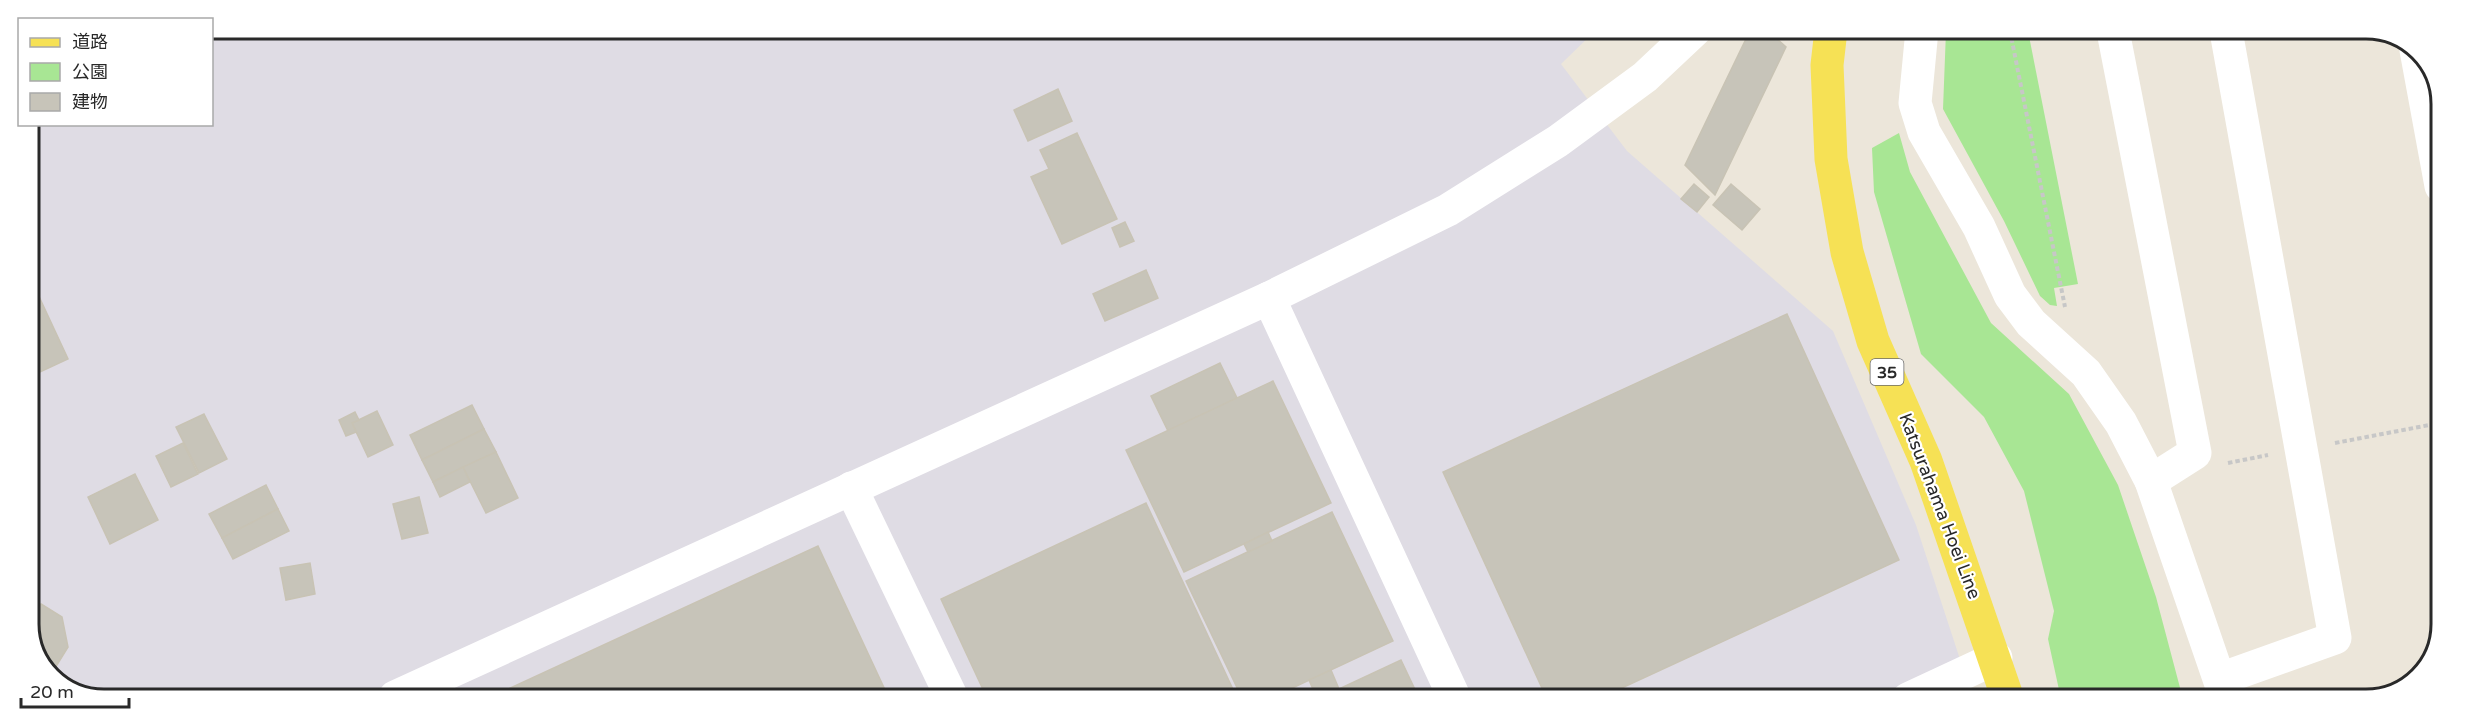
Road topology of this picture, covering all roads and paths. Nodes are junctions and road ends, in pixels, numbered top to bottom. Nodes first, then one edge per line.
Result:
1 (1685, 39) edge
2 (1830, 39) edge
3 (1921, 39) edge
4 (2012, 39) edge
5 (2115, 39) edge
6 (2227, 39) edge
7 (2419, 66) edge
8 (2431, 132) edge
9 (1269, 298) junction
10 (2067, 315) dead end
11 (2151, 481) junction
12 (850, 488) junction
13 (1996, 658) junction
14 (411, 689) edge
15 (948, 689) edge
16 (1450, 689) edge
17 (1929, 689) edge
18 (2005, 689) edge
19 (2223, 689) edge

1 - 9 street
2 - 13 main road, Katsurahama Hoei Line / 35
3 - 11 street
4 - 10 path
5 - 11 street
6 - 19 street
7 - 8 street
9 - 12 street
9 - 16 street
11 - 19 street
12 - 14 street
12 - 15 street
13 - 17 street
13 - 18 main road, Katsurahama Hoei Line / 35

